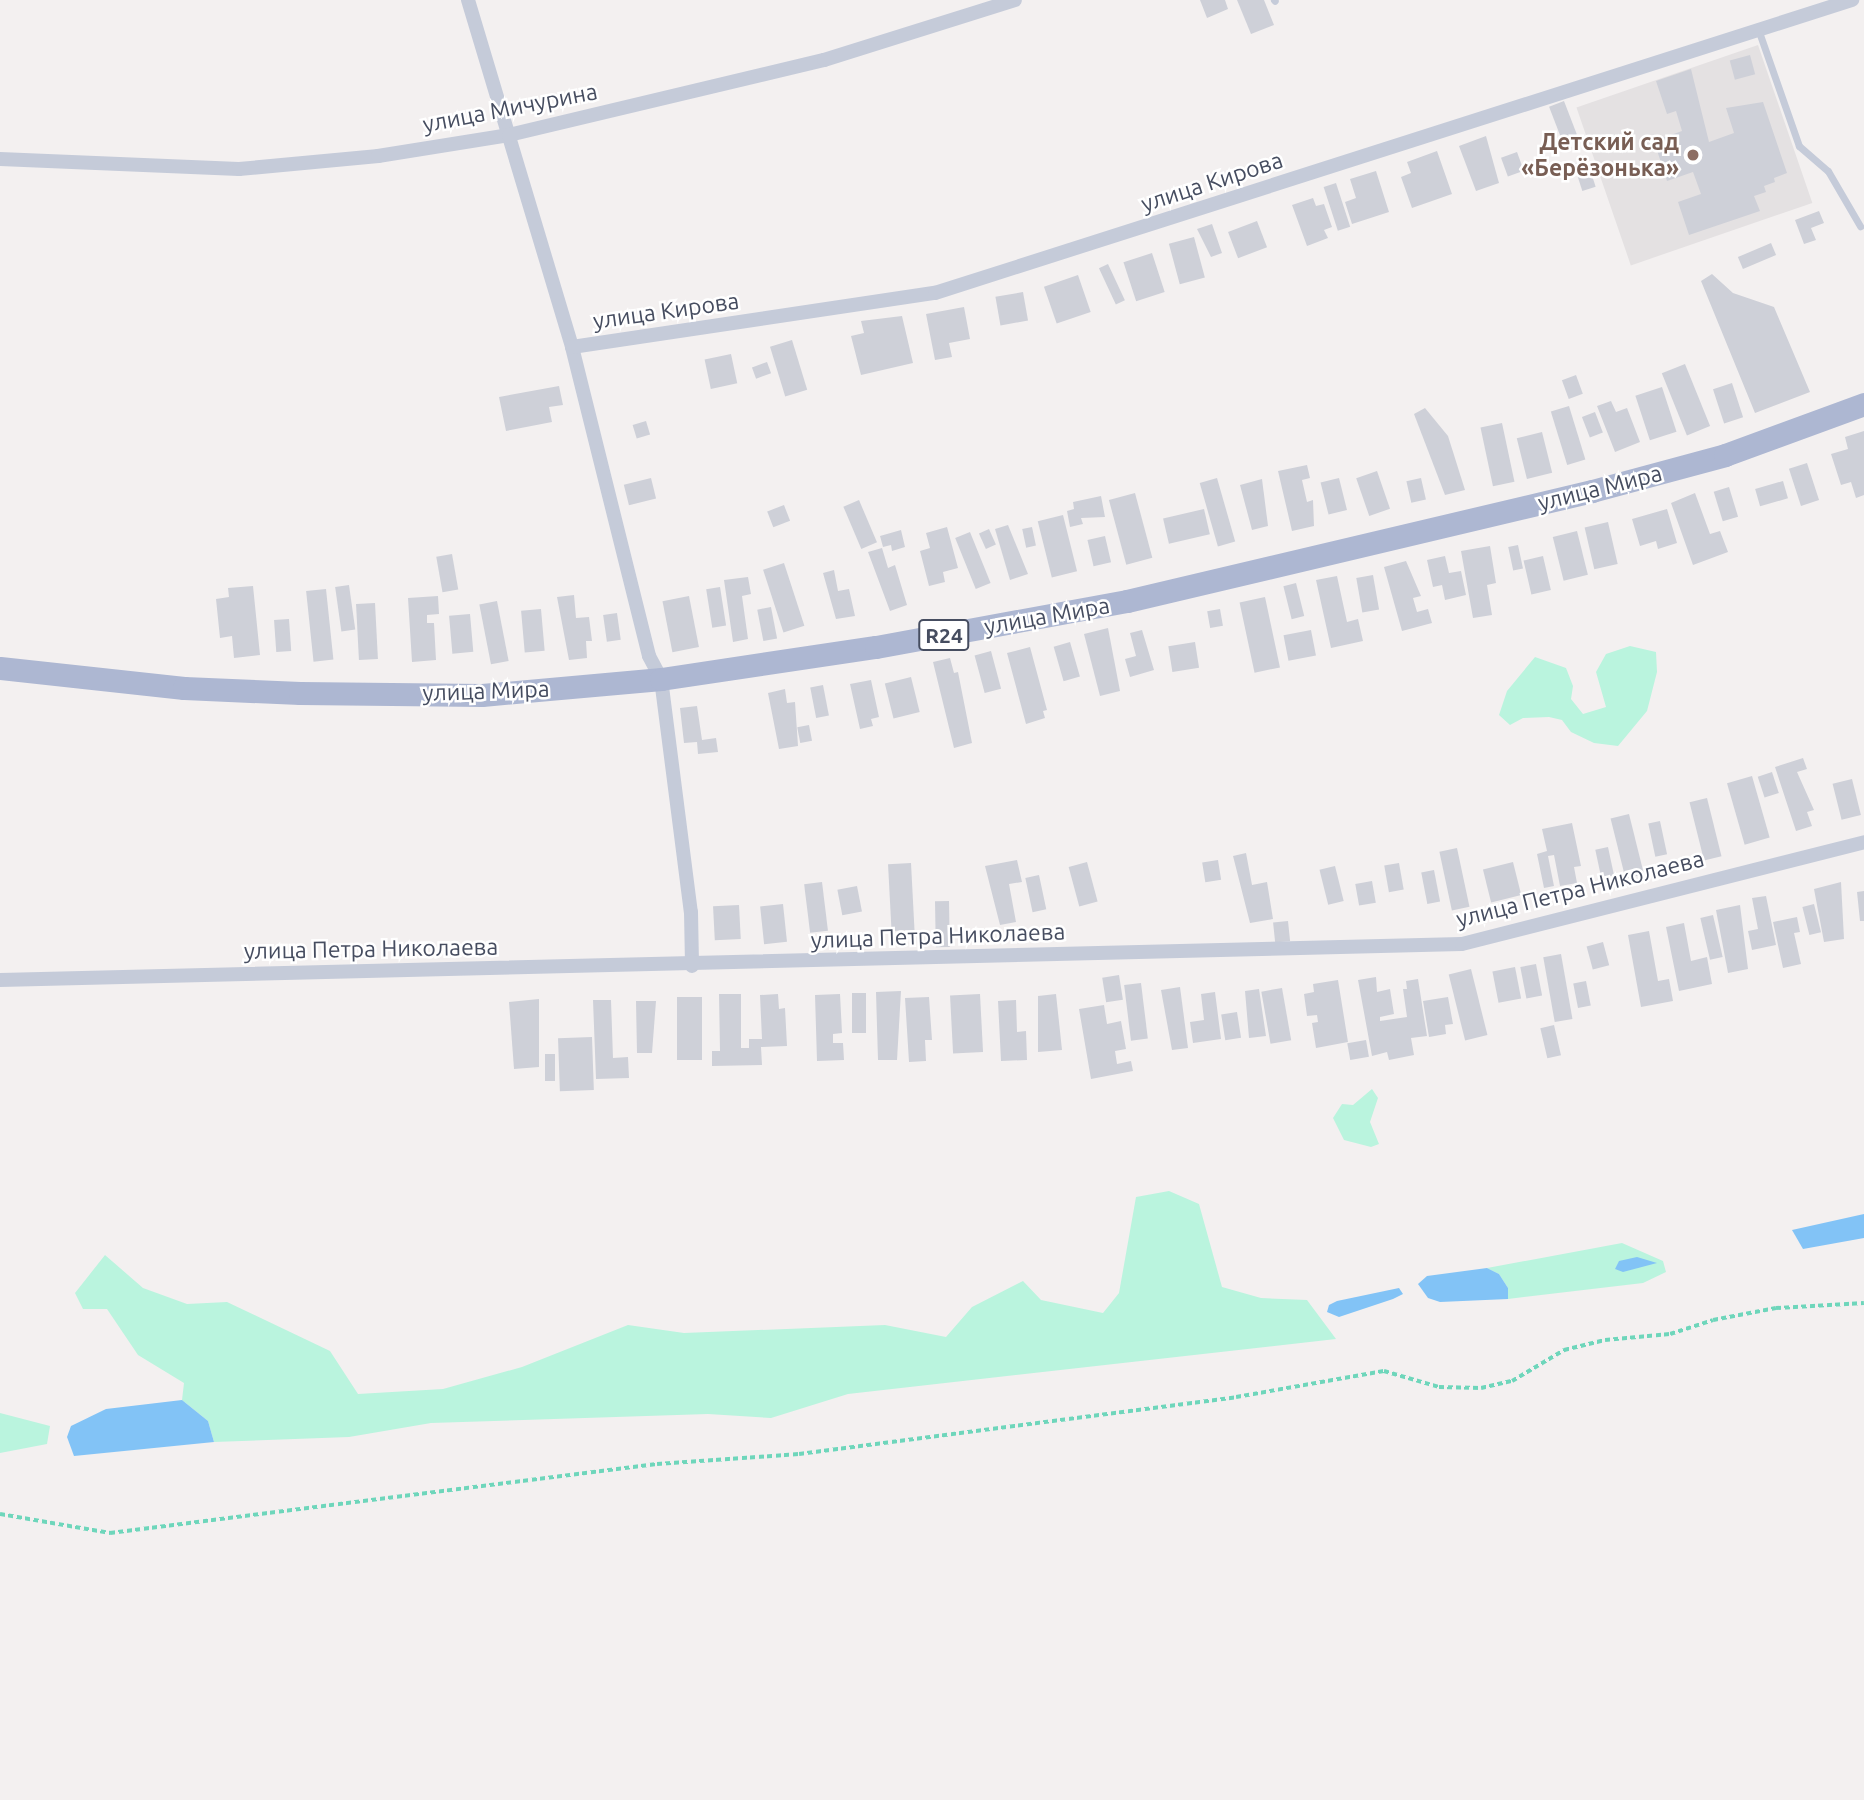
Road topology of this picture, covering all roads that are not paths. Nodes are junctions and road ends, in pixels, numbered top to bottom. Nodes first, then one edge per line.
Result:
1 (468, 0) edge
2 (1015, 0) edge
3 (1852, 0) edge
4 (1758, 29) junction
5 (509, 135) junction
6 (0, 159) edge
7 (1860, 226) dead end
8 (572, 347) junction
9 (1864, 404) edge
10 (0, 668) edge
11 (662, 679) junction
12 (1864, 842) edge
13 (692, 965) junction
14 (0, 980) edge

1 - 5 street
2 - 5 street, улица Мичурина
3 - 4 street, улица Кирова
4 - 7 lane
4 - 8 street, улица Кирова
5 - 6 street, улица Мичурина
5 - 8 street
8 - 11 street
9 - 11 main road, улица Мира / R24
10 - 11 main road, улица Мира / R24
11 - 13 street
12 - 13 street, улица Петра Николаева
13 - 14 street, улица Петра Николаева

